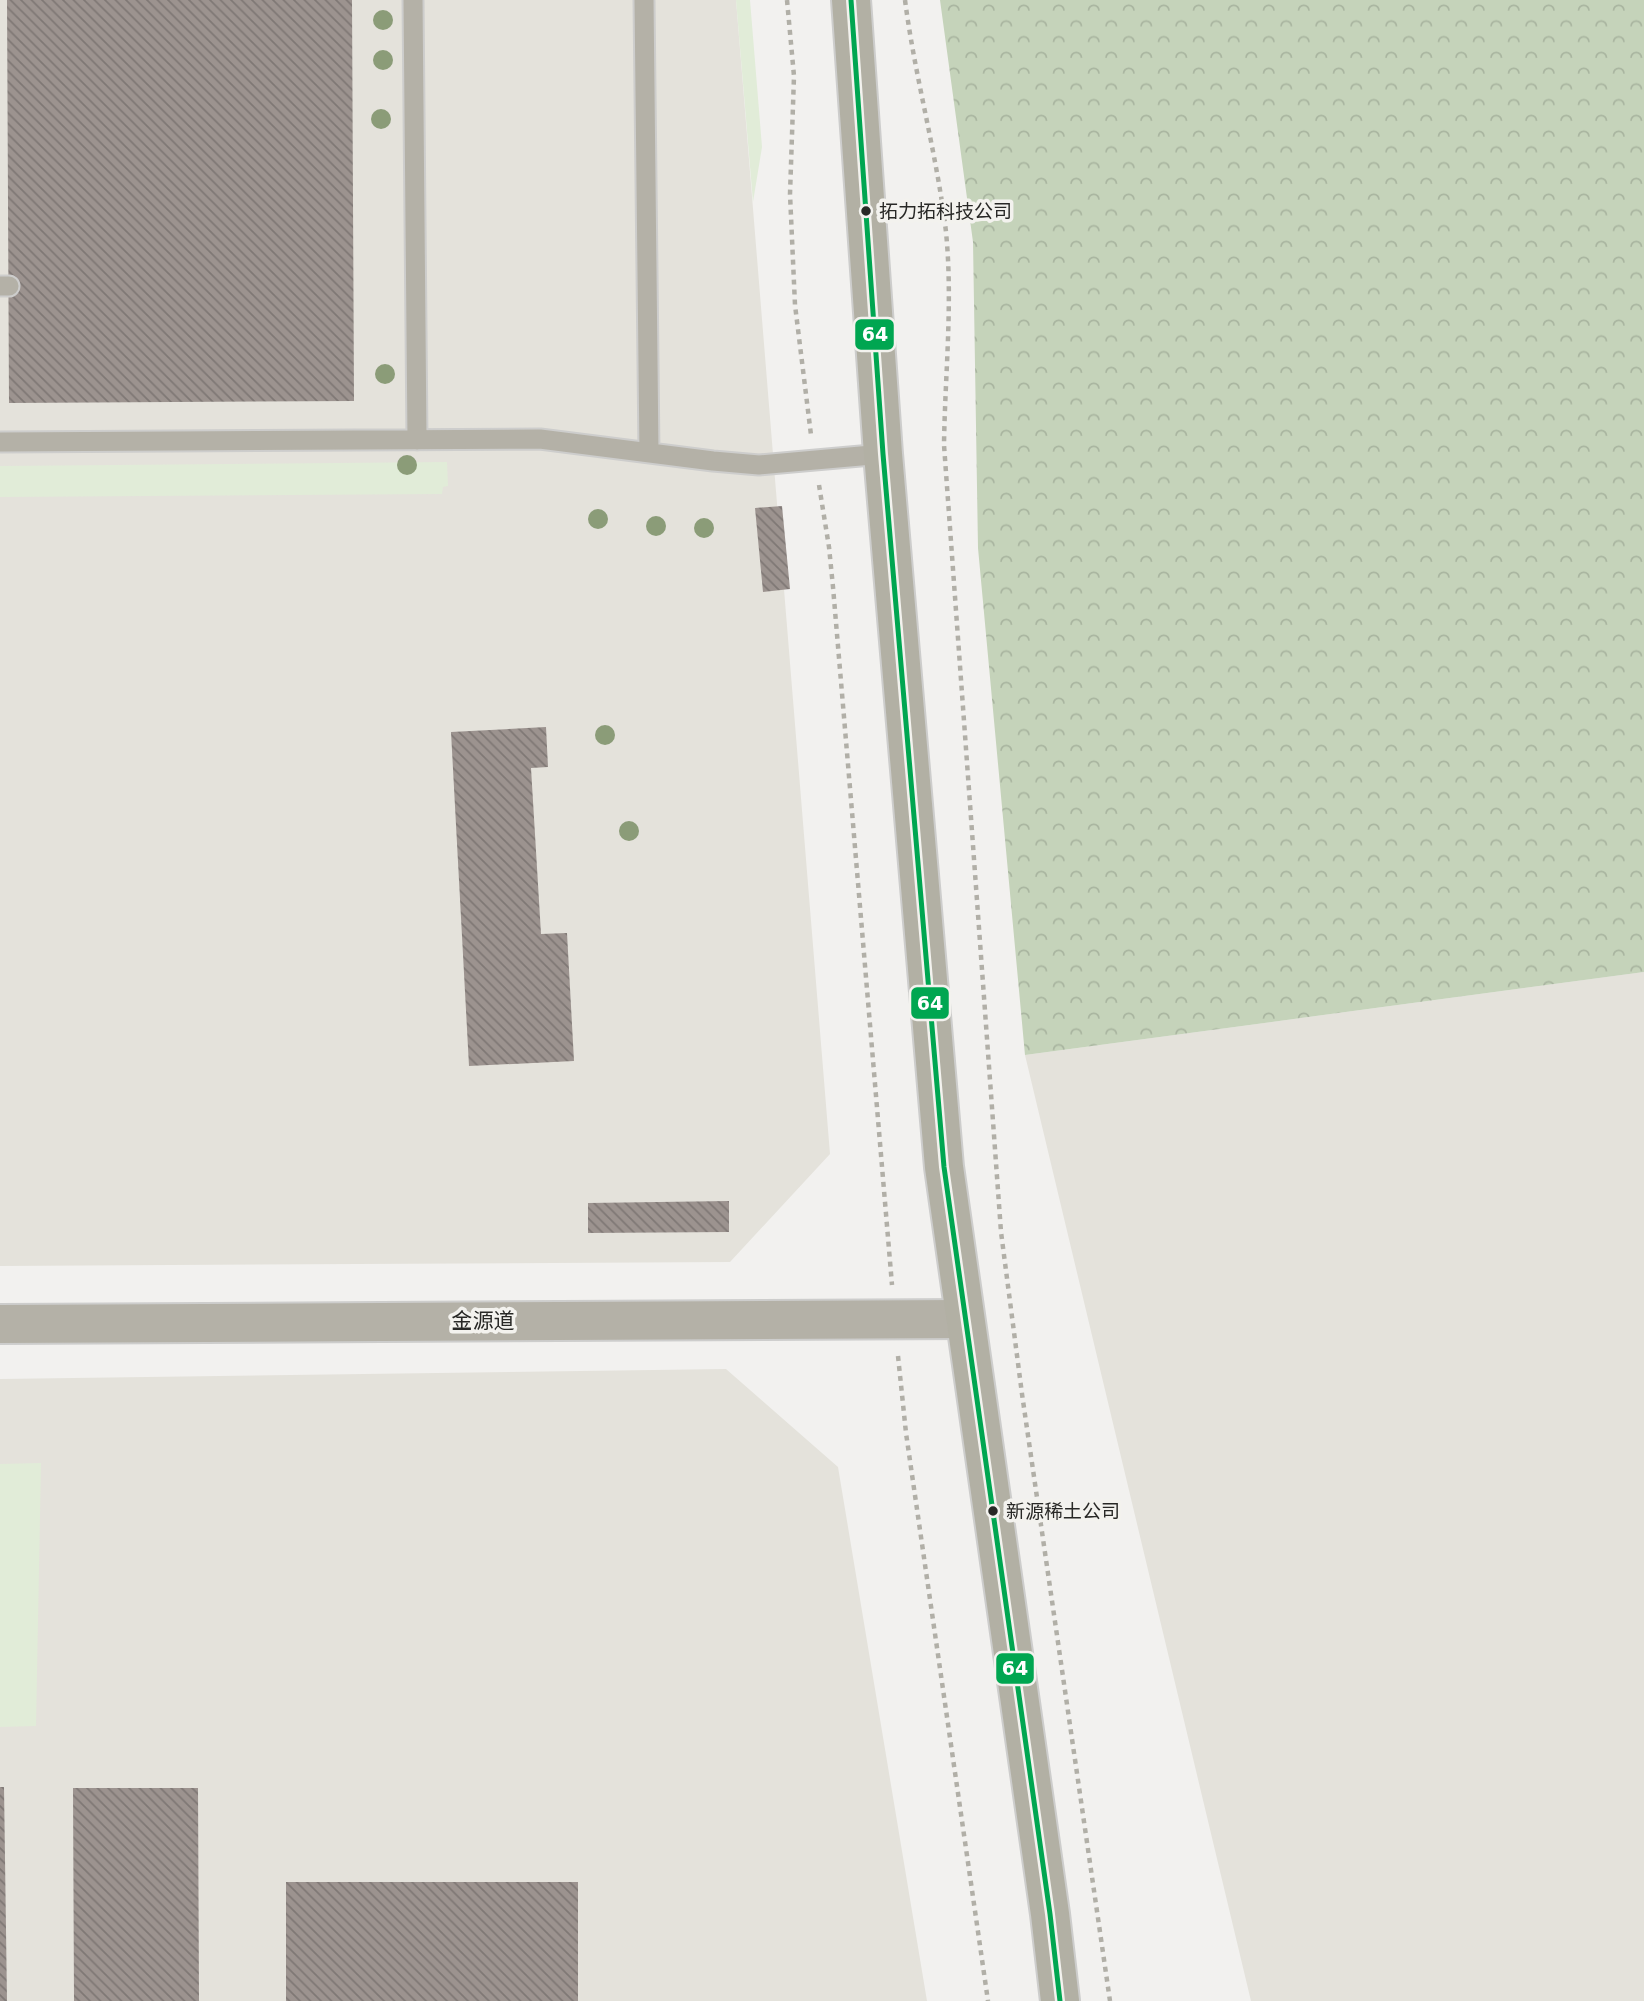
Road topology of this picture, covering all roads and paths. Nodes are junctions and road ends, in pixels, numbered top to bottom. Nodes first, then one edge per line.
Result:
1 (413, 0) edge
2 (644, 0) edge
3 (787, 0) edge
4 (851, 0) edge
5 (905, 0) edge
6 (417, 440) junction
7 (0, 442) edge
8 (649, 453) junction
9 (883, 453) junction
10 (815, 460) junction
11 (895, 1319) junction
12 (965, 1319) junction
13 (0, 1324) edge
14 (988, 2001) edge
15 (1060, 2001) edge
16 (1110, 2001) edge

1 - 6 lane
2 - 8 lane
3 - 10 path
4 - 9 main road
5 - 16 path
6 - 7 lane
6 - 8 lane
8 - 10 lane
9 - 10 lane
9 - 12 main road
10 - 11 path
11 - 12 street, 金源道
11 - 13 street, 金源道
11 - 14 path
12 - 15 main road

